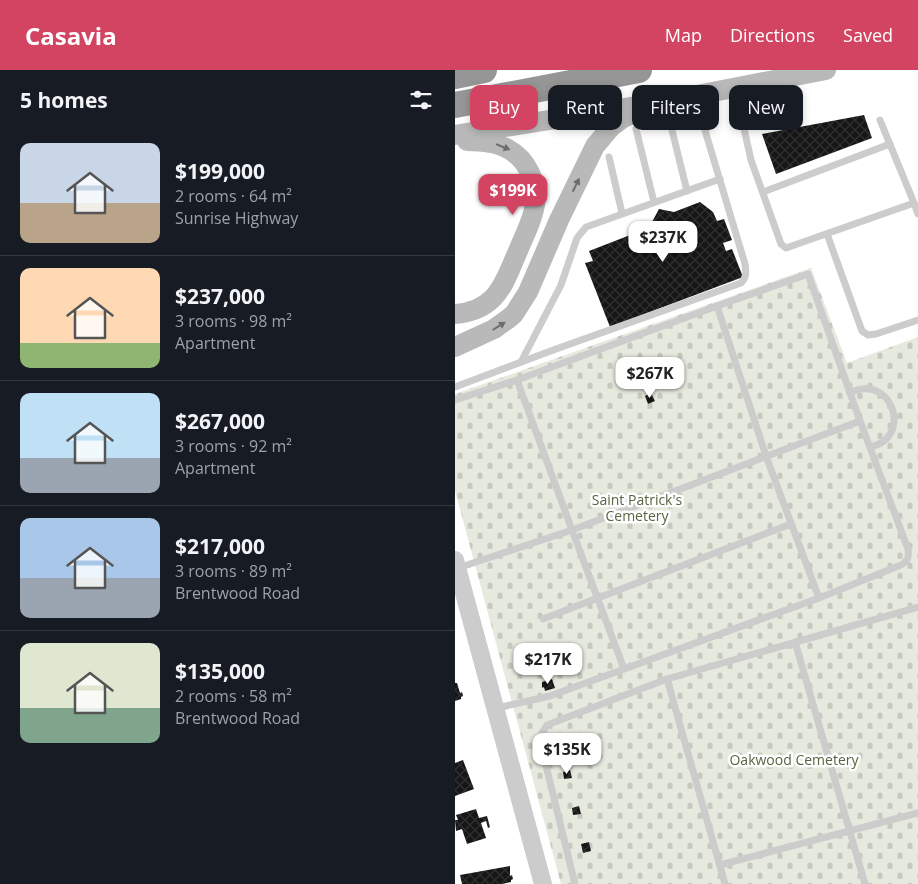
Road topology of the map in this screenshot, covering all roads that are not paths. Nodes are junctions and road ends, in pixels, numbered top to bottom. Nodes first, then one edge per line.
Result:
1 (483, 70) edge
2 (639, 70) edge
3 (826, 70) edge
4 (455, 76) edge
5 (750, 85) edge
6 (455, 105) edge
7 (632, 107) edge
8 (632, 114) edge
9 (880, 120) dead end
10 (635, 130) edge
11 (672, 130) edge
12 (705, 130) edge
13 (744, 130) edge
14 (455, 135) edge
15 (455, 140) edge
16 (890, 144) junction
17 (609, 157) dead end
18 (720, 179) junction
19 (687, 191) junction
20 (763, 192) junction
21 (654, 202) junction
22 (914, 203) junction
23 (622, 213) junction
24 (918, 214) edge
25 (827, 234) junction
26 (717, 306) junction
27 (455, 314) edge
28 (918, 320) edge
29 (455, 347) edge
30 (521, 362) junction
31 (517, 380) junction
32 (455, 387) edge
33 (850, 392) junction
34 (455, 400) edge
35 (860, 421) junction
36 (870, 447) junction
37 (766, 456) junction
38 (791, 524) junction
39 (572, 530) junction
40 (456, 564) edge
41 (597, 598) junction
42 (819, 598) junction
43 (918, 607) edge
44 (543, 618) dead end
45 (795, 642) junction
46 (624, 669) junction
47 (667, 679) junction
48 (495, 709) junction
49 (918, 812) edge
50 (849, 831) junction
51 (720, 865) junction
52 (543, 884) edge
53 (575, 884) edge
54 (725, 884) edge
55 (865, 884) edge

1 - 4 highway
2 - 6 highway
3 - 5 main road
7 - 14 main road
29 -> 8 main road
9 - 16 lane
10 - 21 lane
11 - 19 lane
12 - 18 lane
13 - 20 lane
15 -> 27 main road
16 - 20 lane
16 - 22 lane
17 - 23 lane
18 - 19 lane
18 - 30 lane
19 - 21 lane
20 - 25 lane
21 - 23 lane
22 - 24 lane
22 - 25 lane
23 - 30 lane
25 - 28 lane
26 - 31 lane
26 - 33 lane
26 - 37 lane
30 - 32 lane
31 - 34 lane
31 - 39 lane
33 - 35 lane
33 - 36 lane
35 - 36 lane
35 - 37 lane
36 - 42 lane
37 - 38 lane
37 - 39 lane
38 - 41 lane
38 - 42 lane
39 - 40 lane
39 - 41 lane
40 - 48 street
41 - 44 lane
41 - 46 lane
42 - 46 lane
43 - 45 lane
45 - 47 lane
45 - 50 lane
46 - 48 lane
47 - 51 lane
47 - 53 lane
48 - 52 street
49 - 50 lane
50 - 51 lane
50 - 55 lane
51 - 54 lane

